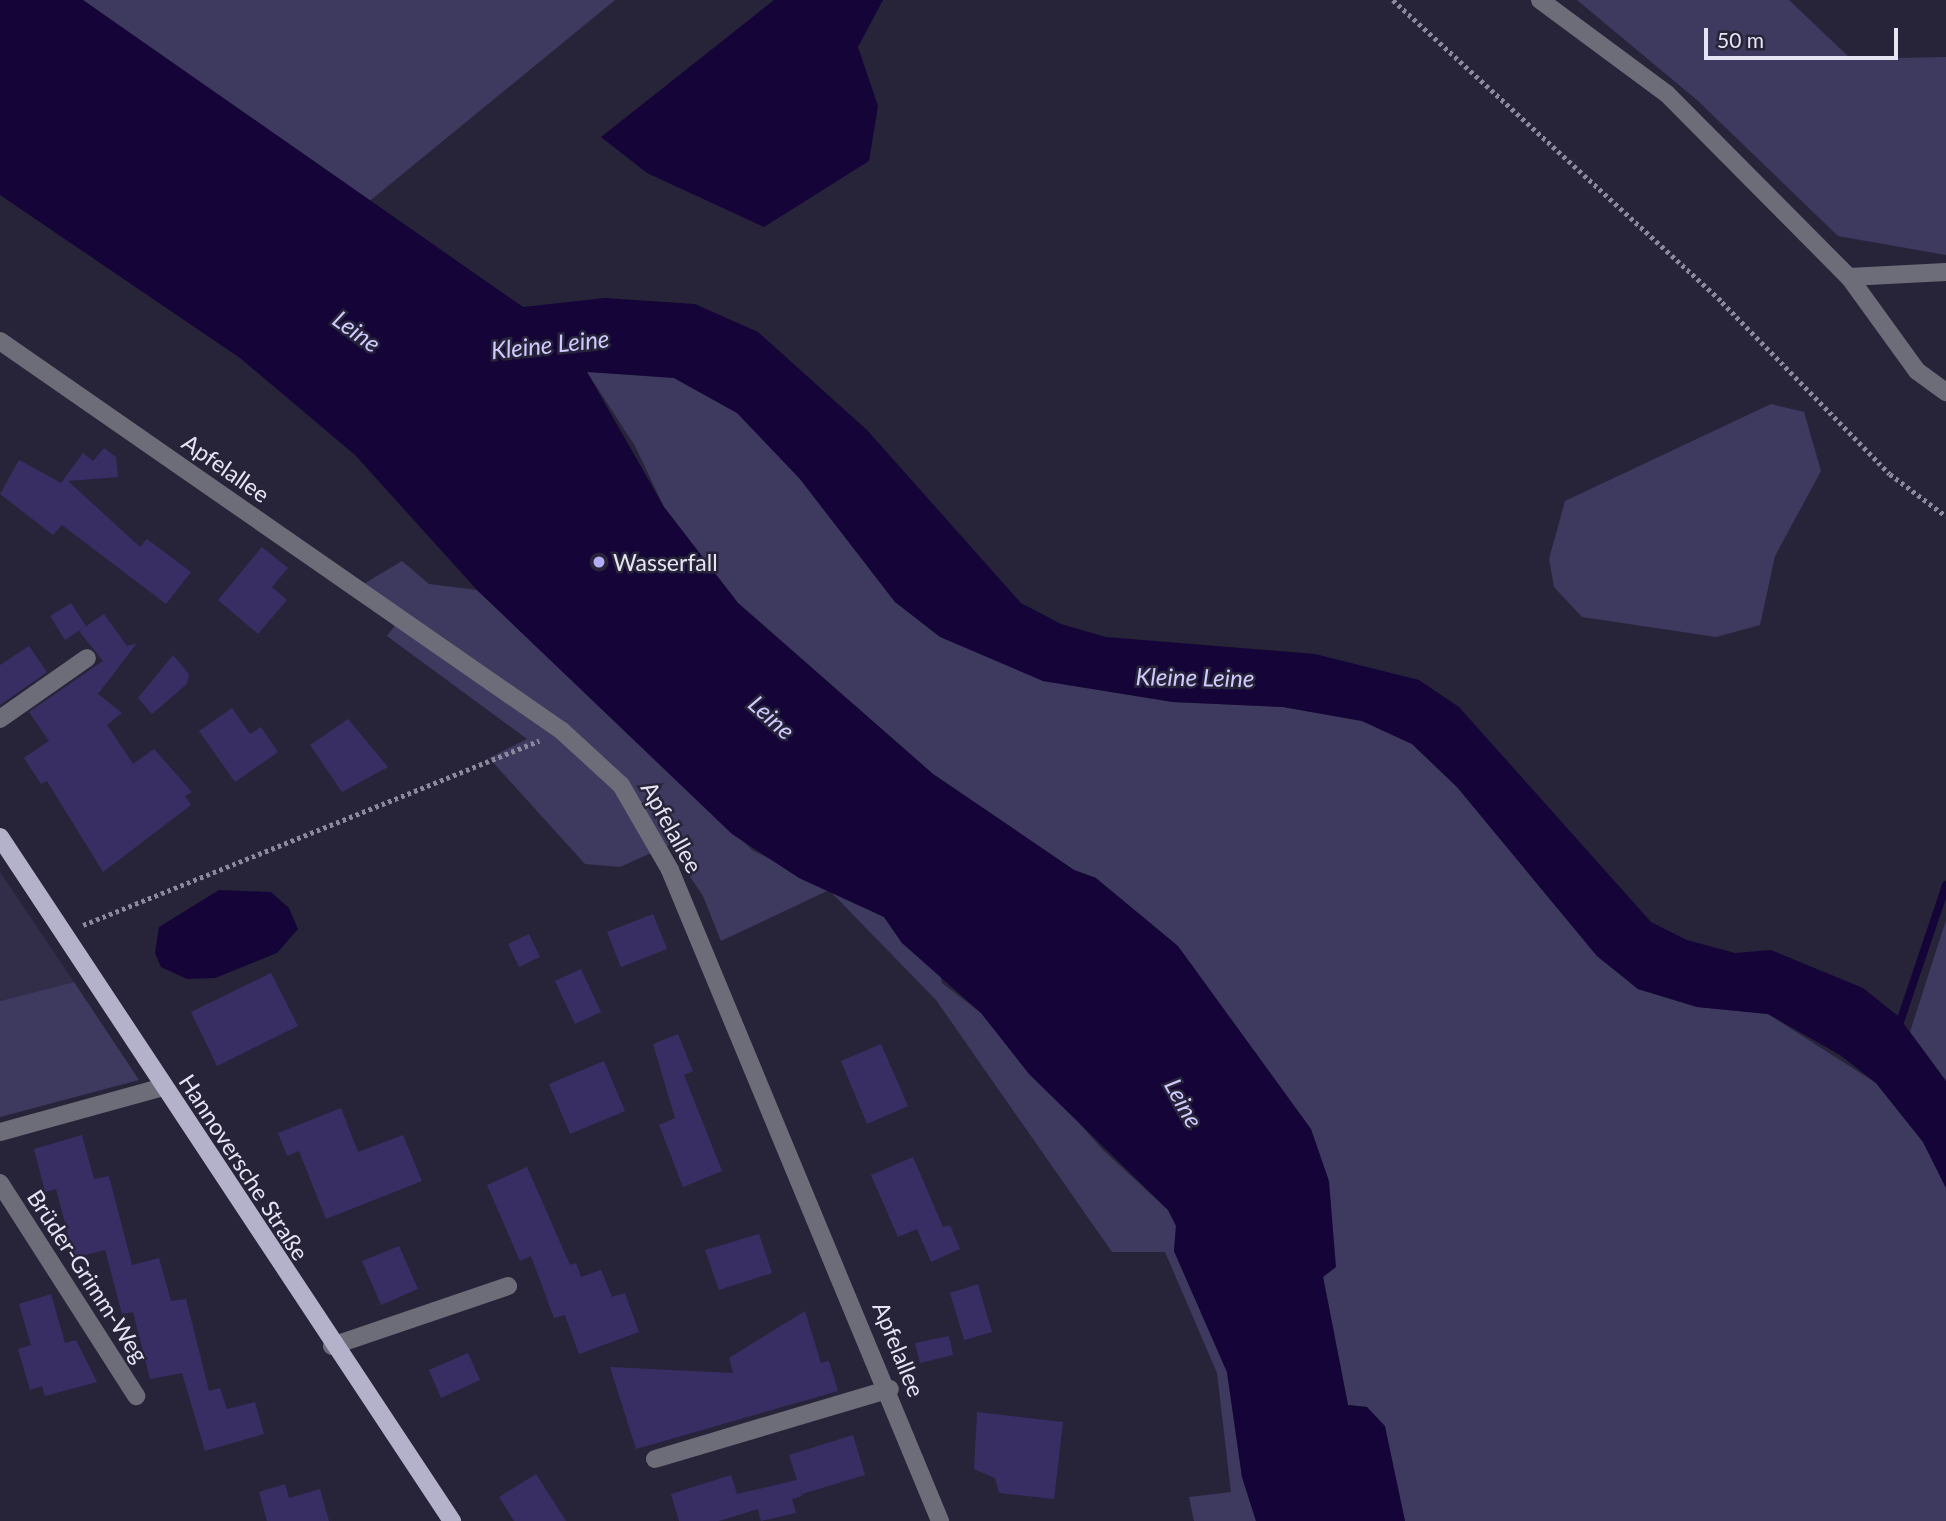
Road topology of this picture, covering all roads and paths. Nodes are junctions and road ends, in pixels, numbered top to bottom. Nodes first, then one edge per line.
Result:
1 (1393, 0) edge
2 (1540, 0) edge
3 (1946, 272) edge
4 (1849, 276) junction
5 (0, 341) edge
6 (1946, 391) edge
7 (1946, 516) edge
8 (87, 658) dead end
9 (0, 719) edge
10 (562, 731) junction
11 (0, 837) edge
12 (63, 933) junction
13 (163, 1087) junction
14 (0, 1132) edge
15 (0, 1183) edge
16 (508, 1286) dead end
17 (332, 1346) junction
18 (890, 1389) junction
19 (136, 1396) dead end
20 (656, 1459) dead end
21 (452, 1521) edge
22 (940, 1521) edge

1 - 7 path
2 - 4 street
3 - 4 street
4 - 6 street
5 - 10 street, Apfelallee
8 - 9 street
10 - 12 path
10 - 18 street, Apfelallee
11 - 12 main road, Hannoversche Straße
12 - 13 main road, Hannoversche Straße
13 - 14 street
13 - 17 main road, Hannoversche Straße
15 - 19 street, Brüder-Grimm-Weg
16 - 17 street
17 - 21 main road, Hannoversche Straße
18 - 20 street
18 - 22 street, Apfelallee

